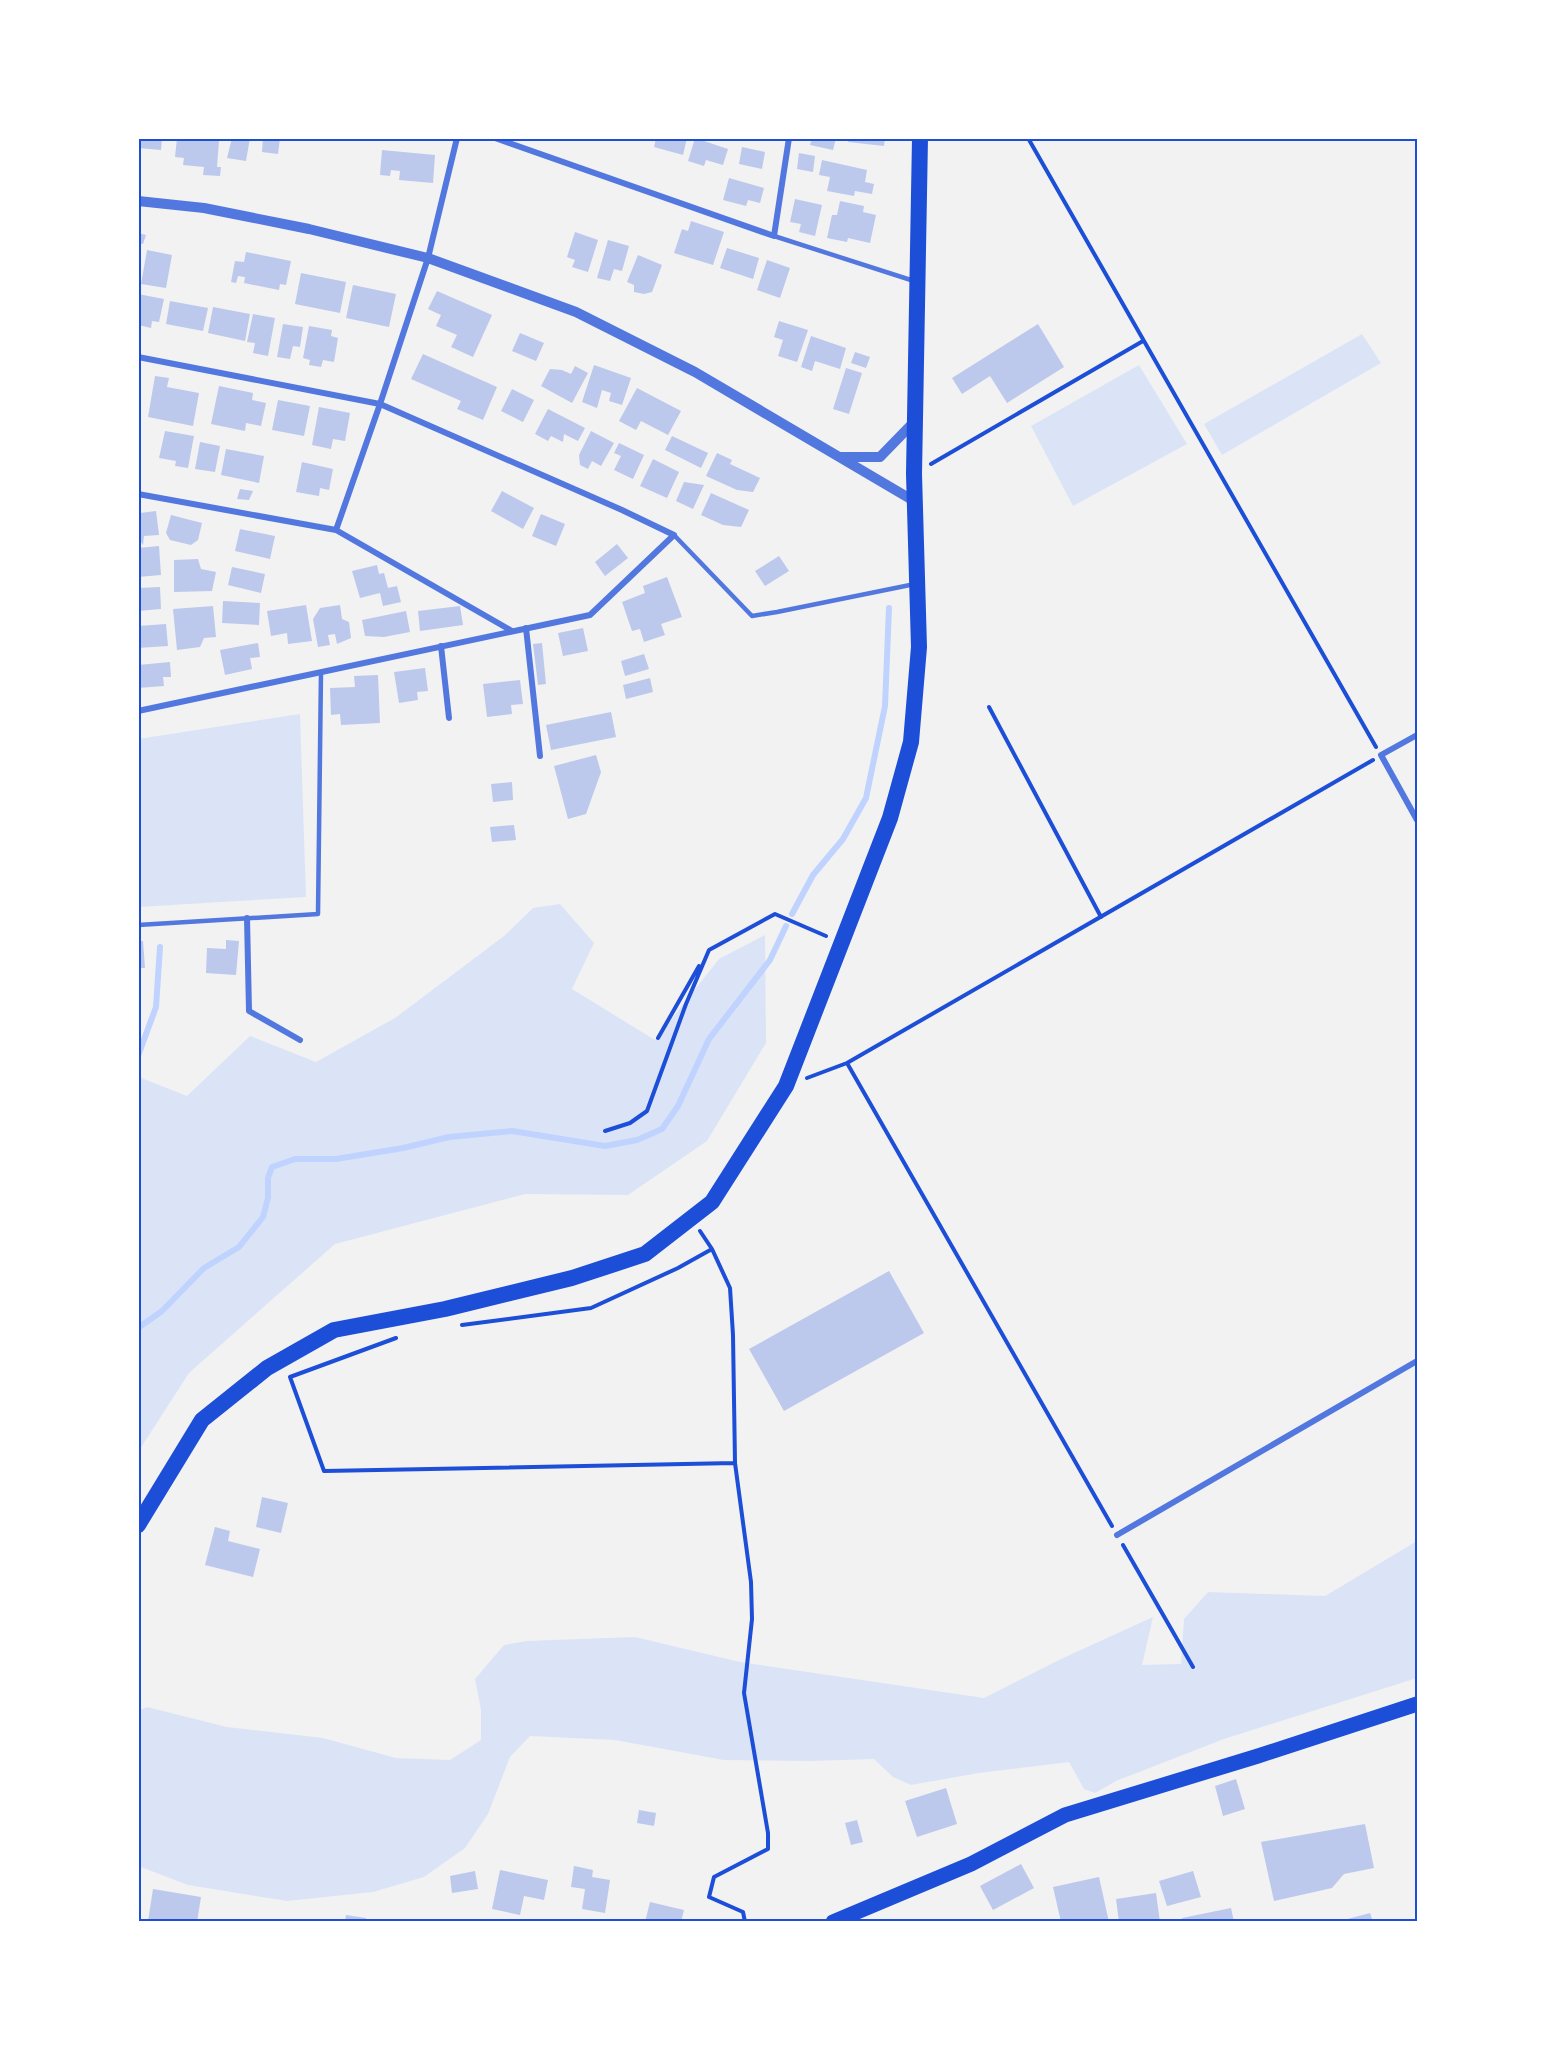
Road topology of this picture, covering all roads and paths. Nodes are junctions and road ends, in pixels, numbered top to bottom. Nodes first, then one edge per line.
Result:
1 (457, 138) edge
2 (495, 138) edge
3 (789, 138) edge
4 (920, 138) edge
5 (1028, 138) edge
6 (138, 201) edge
7 (774, 236) junction
8 (428, 258) junction
9 (916, 282) junction
10 (1143, 340) junction
11 (138, 357) edge
12 (380, 404) junction
13 (914, 422) junction
14 (838, 457) junction
15 (914, 474) junction
16 (138, 494) edge
17 (914, 501) junction
18 (336, 530) junction
19 (674, 536) junction
20 (917, 583) junction
21 (526, 628) junction
22 (513, 631) junction
23 (441, 646) junction
24 (321, 672) junction
25 (988, 707) dead end
26 (138, 711) edge
27 (449, 718) dead end
28 (1417, 735) edge
29 (1381, 755) junction
30 (540, 756) dead end
31 (1417, 820) edge
32 (1101, 917) junction
33 (247, 918) junction
34 (138, 924) edge
35 (843, 943) junction
36 (709, 950) junction
37 (658, 1038) dead end
38 (300, 1040) dead end
39 (847, 1063) junction
40 (786, 1086) junction
41 (605, 1131) dead end
42 (691, 1218) junction
43 (712, 1249) junction
44 (452, 1327) dead end
45 (405, 1335) dead end
46 (1417, 1361) edge
47 (735, 1463) junction
48 (138, 1525) edge
49 (1117, 1535) junction
50 (1193, 1667) dead end
51 (1417, 1704) edge
52 (859, 1918) edge
53 (745, 1922) edge
54 (833, 1922) edge

1 - 8 street
2 - 7 street
3 - 7 street
4 - 9 highway
5 - 10 path
6 - 8 street
7 - 9 lane
8 - 12 street
8 - 14 street
9 - 13 highway
10 - 15 path
10 - 29 path
11 - 12 street
12 - 18 street
12 - 19 street
13 - 14 street
13 - 15 highway
14 - 17 street
15 - 17 highway
16 - 18 street
17 - 20 highway
18 - 22 street
19 - 20 lane
19 - 21 street
20 - 35 highway
21 - 22 street
21 - 30 street
22 - 23 street
23 - 24 street
23 - 27 street
24 - 26 street
24 - 33 lane
25 - 32 path
28 - 29 street
29 - 31 street
29 - 32 path
32 - 39 path
33 - 34 lane
33 - 38 street
35 - 36 path
35 - 40 highway
36 - 37 path
36 - 41 path
39 - 40 path
39 - 49 path
40 - 42 highway
42 - 43 path
42 - 48 highway
43 - 44 path
43 - 47 path
45 - 47 path
46 - 49 street
47 - 53 path
49 - 50 path
51 - 52 main road
52 - 54 main road

